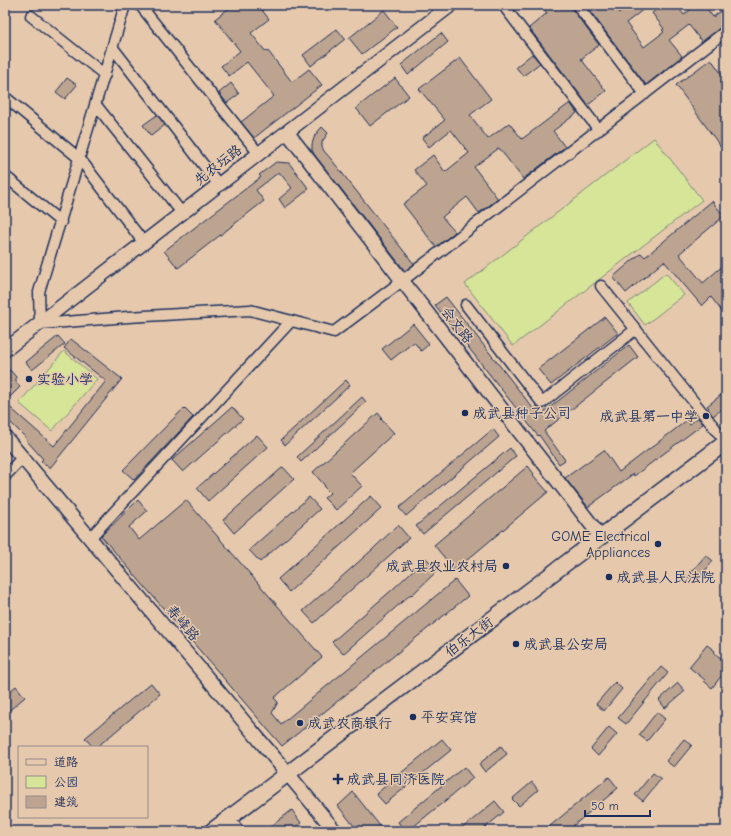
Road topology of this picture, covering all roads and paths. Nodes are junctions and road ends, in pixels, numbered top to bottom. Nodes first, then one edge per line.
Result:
1 (126, 5) edge
2 (140, 5) edge
3 (451, 5) edge
4 (503, 5) edge
5 (577, 5) edge
6 (31, 16) dead end
7 (726, 31) edge
8 (113, 48) junction
9 (105, 74) junction
10 (645, 94) junction
11 (5, 97) edge
12 (96, 105) junction
13 (598, 130) junction
14 (287, 132) junction
15 (258, 154) junction
16 (80, 159) junction
17 (5, 176) edge
18 (219, 184) junction
19 (182, 213) junction
20 (61, 222) junction
21 (144, 243) junction
22 (402, 281) junction
23 (601, 286) dead end
24 (466, 305) dead end
25 (291, 321) junction
26 (40, 324) junction
27 (636, 330) junction
28 (5, 350) edge
29 (5, 437) edge
30 (726, 442) edge
31 (23, 458) junction
32 (5, 476) edge
33 (601, 537) junction
34 (90, 538) junction
35 (288, 774) junction
36 (229, 819) junction
37 (212, 831) edge
38 (238, 831) edge
39 (335, 831) edge

1 - 8 street
2 - 15 street
3 - 14 street, 先农坛路
4 - 13 street
5 - 10 street
6 - 9 street
7 - 10 street
8 - 9 street
8 - 18 street
9 - 12 street
10 - 13 street
11 - 16 street
12 - 16 street
12 - 19 street
13 - 22 street
14 - 15 street, 先农坛路
14 - 22 street, 会文路
15 - 18 street, 先农坛路
16 - 20 street
16 - 21 street
17 - 20 street
18 - 19 street, 先农坛路
19 - 21 street, 先农坛路
20 - 26 street
21 - 26 street, 先农坛路
22 - 25 street
22 - 33 street, 会文路
23 - 27 street
24 - 27 street
25 - 26 street
25 - 34 street
26 - 28 street, 先农坛路
27 - 30 street
29 - 31 street, 寿峰路
30 - 33 main road, 伯乐大街
31 - 32 street
31 - 34 street, 寿峰路
33 - 35 main road, 伯乐大街
34 - 35 street, 寿峰路
35 - 36 main road, 伯乐大街
35 - 39 street, 寿峰路
36 - 37 main road, 伯乐大街
36 - 38 street

